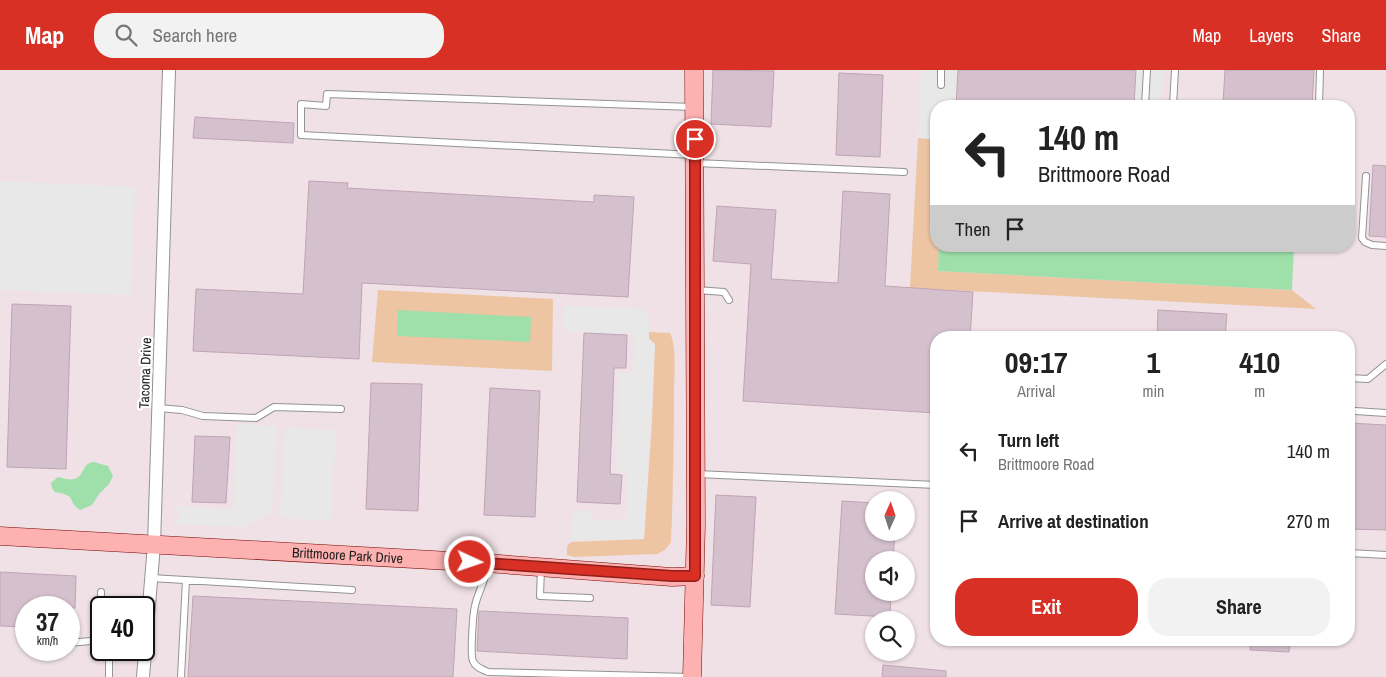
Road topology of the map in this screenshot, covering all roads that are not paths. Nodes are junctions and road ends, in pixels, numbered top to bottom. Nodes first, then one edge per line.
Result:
1 (169, 70) edge
2 (694, 70) edge
3 (941, 70) edge
4 (1147, 70) edge
5 (1175, 70) edge
6 (1320, 70) edge
7 (940, 85) dead end
8 (1145, 100) edge
9 (1173, 100) edge
10 (1319, 100) edge
11 (694, 107) junction
12 (695, 159) junction
13 (904, 172) dead end
14 (1366, 176) dead end
15 (1386, 246) edge
16 (695, 290) junction
17 (728, 300) dead end
18 (1386, 364) edge
19 (1355, 378) edge
20 (158, 408) junction
21 (341, 409) dead end
22 (1355, 411) dead end
23 (1386, 413) edge
24 (696, 474) junction
25 (930, 485) edge
26 (0, 536) edge
27 (154, 545) junction
28 (1355, 553) edge
29 (1386, 555) edge
30 (486, 563) junction
31 (541, 567) junction
32 (695, 576) junction
33 (151, 578) junction
34 (186, 580) junction
35 (352, 590) dead end
36 (101, 592) dead end
37 (101, 596) edge
38 (149, 596) edge
39 (590, 598) dead end
40 (110, 661) edge
41 (144, 661) edge
42 (514, 675) edge
43 (109, 677) edge
44 (143, 677) edge
45 (181, 677) edge
46 (692, 677) edge

1 - 20 street, Tacoma Drive
2 - 11 street
3 - 7 lane
4 - 8 lane
5 - 9 lane
6 - 10 lane
11 - 12 street
11 - 12 lane
12 - 13 lane
12 - 16 street
14 - 15 lane
16 - 17 lane
16 - 24 street
18 - 19 lane
20 - 21 lane
20 - 27 street, Tacoma Drive
22 - 23 lane
24 - 25 lane
24 - 32 street
26 - 27 street, Brittmoore Park Drive
27 - 30 street, Brittmoore Park Drive
27 - 33 street, Tacoma Drive
28 - 29 lane
30 - 31 street, Brittmoore Park Drive
30 - 42 lane
31 - 32 street, Brittmoore Park Drive
31 - 39 lane
32 - 46 street
33 - 34 lane
33 - 38 street, Tacoma Drive
34 - 35 lane
34 - 45 lane
36 - 37 lane
40 - 43 lane
41 - 44 street, Tacoma Drive
42 - 46 lane

